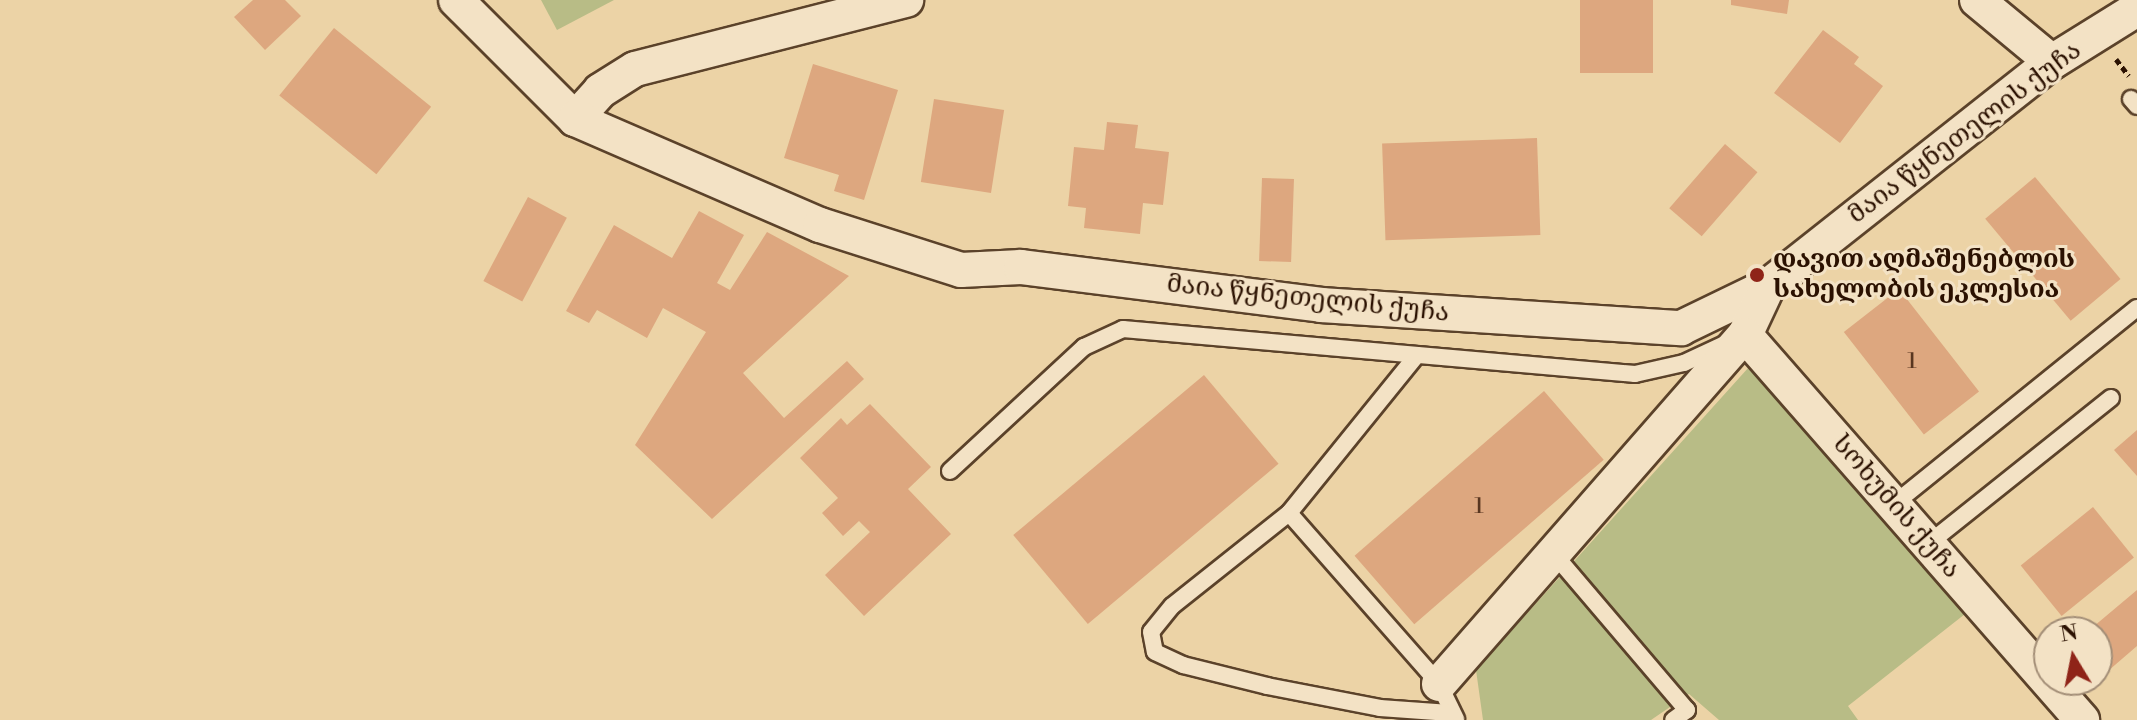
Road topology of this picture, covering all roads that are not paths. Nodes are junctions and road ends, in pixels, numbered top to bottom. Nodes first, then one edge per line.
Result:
1 (456, 0) edge
2 (906, 0) edge
3 (1977, 0) edge
4 (2137, 9) edge
5 (2052, 62) junction
6 (575, 119) junction
7 (1768, 286) junction
8 (2137, 308) edge
9 (1745, 335) junction
10 (1417, 355) junction
11 (2111, 398) dead end
12 (950, 471) dead end
13 (1894, 504) junction
14 (1289, 513) junction
15 (1928, 544) junction
16 (1554, 554) junction
17 (1449, 706) edge
18 (1685, 717) edge
19 (2082, 720) edge

1 - 6 street, მაია წყნეთელის ქუჩა
2 - 6 street
3 - 5 street
4 - 5 street, მაია წყნეთელის ქუჩა
5 - 7 street, მაია წყნეთელის ქუჩა
6 - 7 street, მაია წყნეთელის ქუჩა
7 - 9 street
8 - 13 lane
9 - 10 lane
9 - 13 street, სოხუმის ქუჩა
9 - 16 street
10 - 12 lane
10 - 14 lane
11 - 15 lane
13 - 15 street, სოხუმის ქუჩა
14 - 17 lane
14 - 17 lane
15 - 19 street, სოხუმის ქუჩა
16 - 17 street
16 - 18 lane

